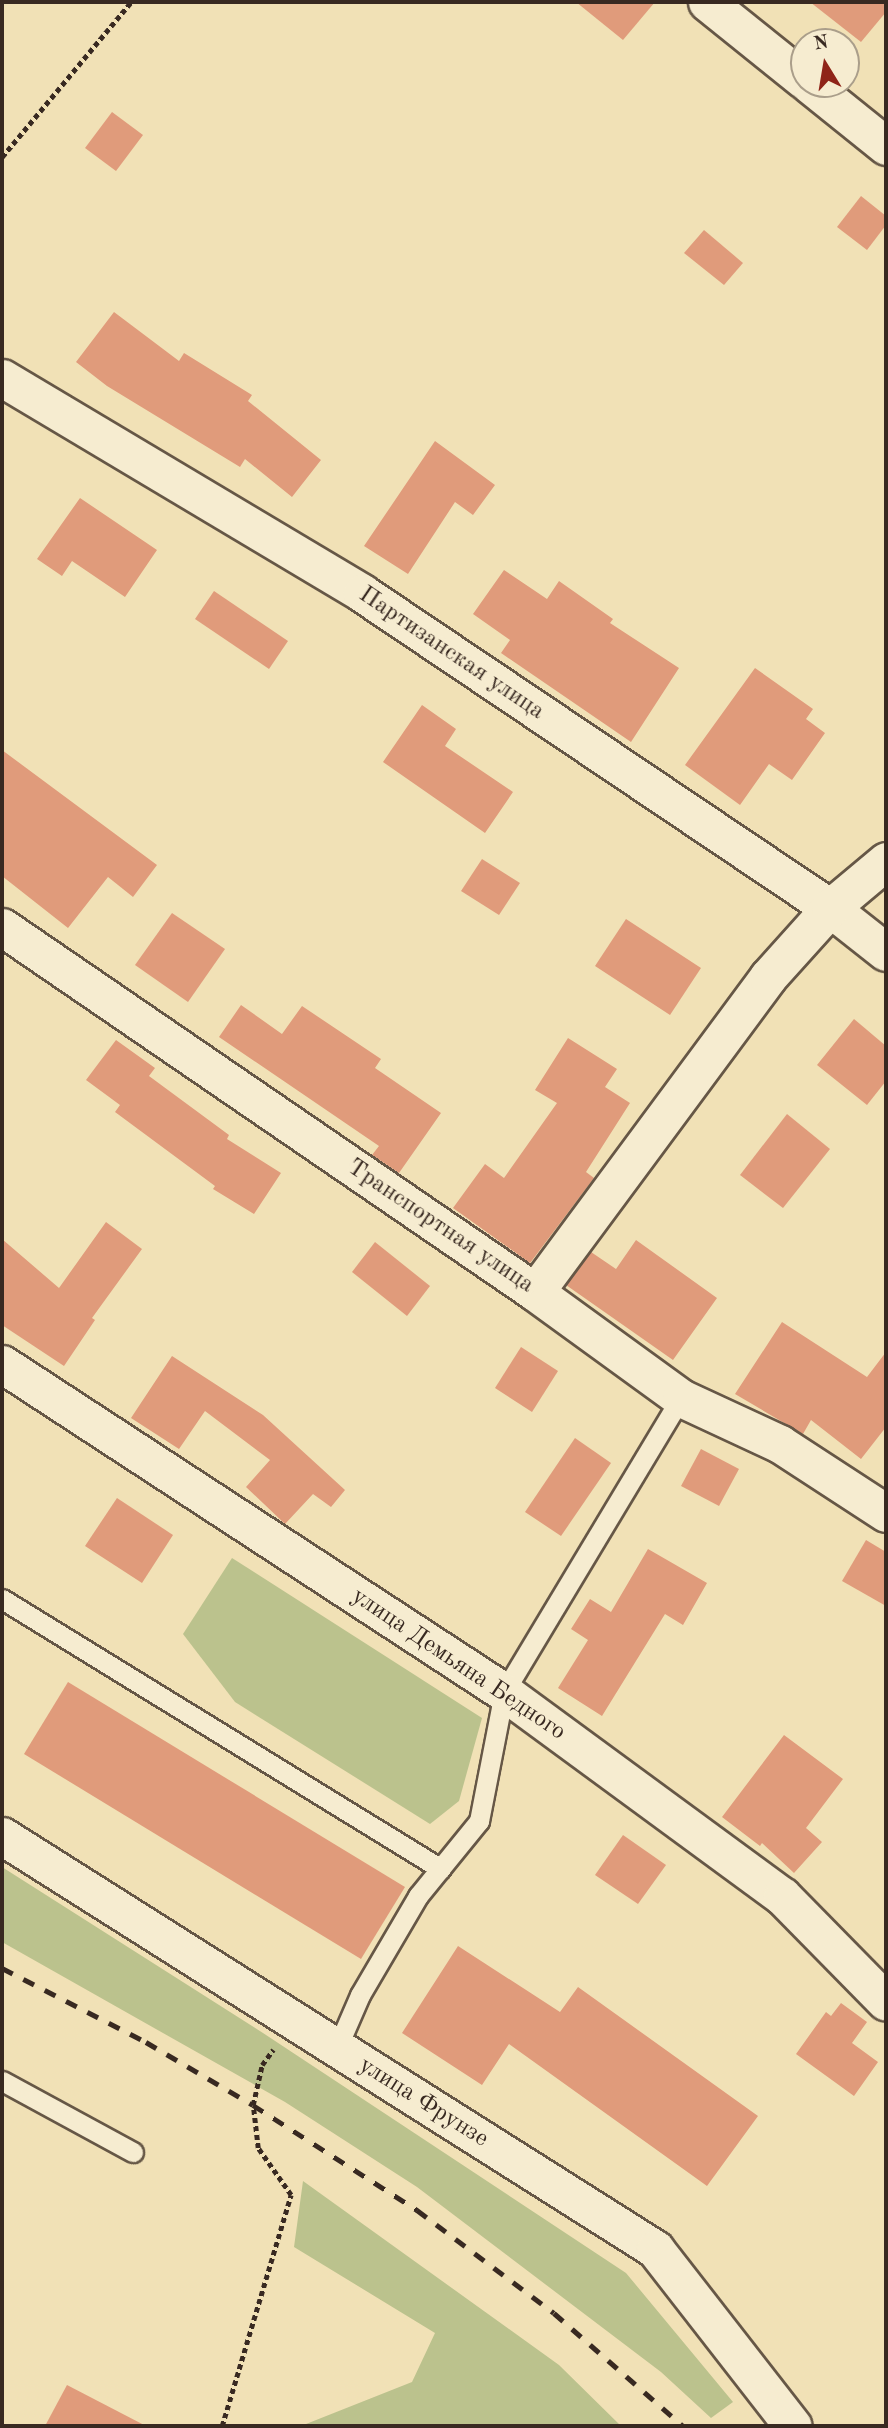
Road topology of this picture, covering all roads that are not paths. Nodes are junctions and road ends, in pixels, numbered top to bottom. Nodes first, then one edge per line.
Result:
1 (707, 2) edge
2 (790, 69) edge
3 (826, 98) edge
4 (886, 146) edge
5 (2, 378) edge
6 (886, 861) edge
7 (830, 908) junction
8 (2, 927) edge
9 (886, 952) edge
10 (535, 1292) junction
11 (2, 1364) edge
12 (681, 1398) junction
13 (886, 1513) edge
14 (2, 1599) edge
15 (504, 1692) junction
16 (2, 1836) edge
17 (441, 1869) junction
18 (886, 2002) edge
19 (337, 2048) junction
20 (2, 2081) edge
21 (133, 2152) dead end
22 (793, 2426) edge

1 - 2 street
3 - 4 street
5 - 7 street, Партизанская улица
6 - 7 street
7 - 9 street, Партизанская улица
7 - 10 street
8 - 10 street, Транспортная улица
10 - 12 street, Транспортная улица
11 - 15 street, улица Демьяна Бедного
12 - 13 street, Транспортная улица
12 - 15 lane
14 - 17 lane
15 - 17 lane
15 - 18 street, улица Демьяна Бедного
16 - 19 street, улица Фрунзе
17 - 19 lane
19 - 22 street, улица Фрунзе
20 - 21 lane

